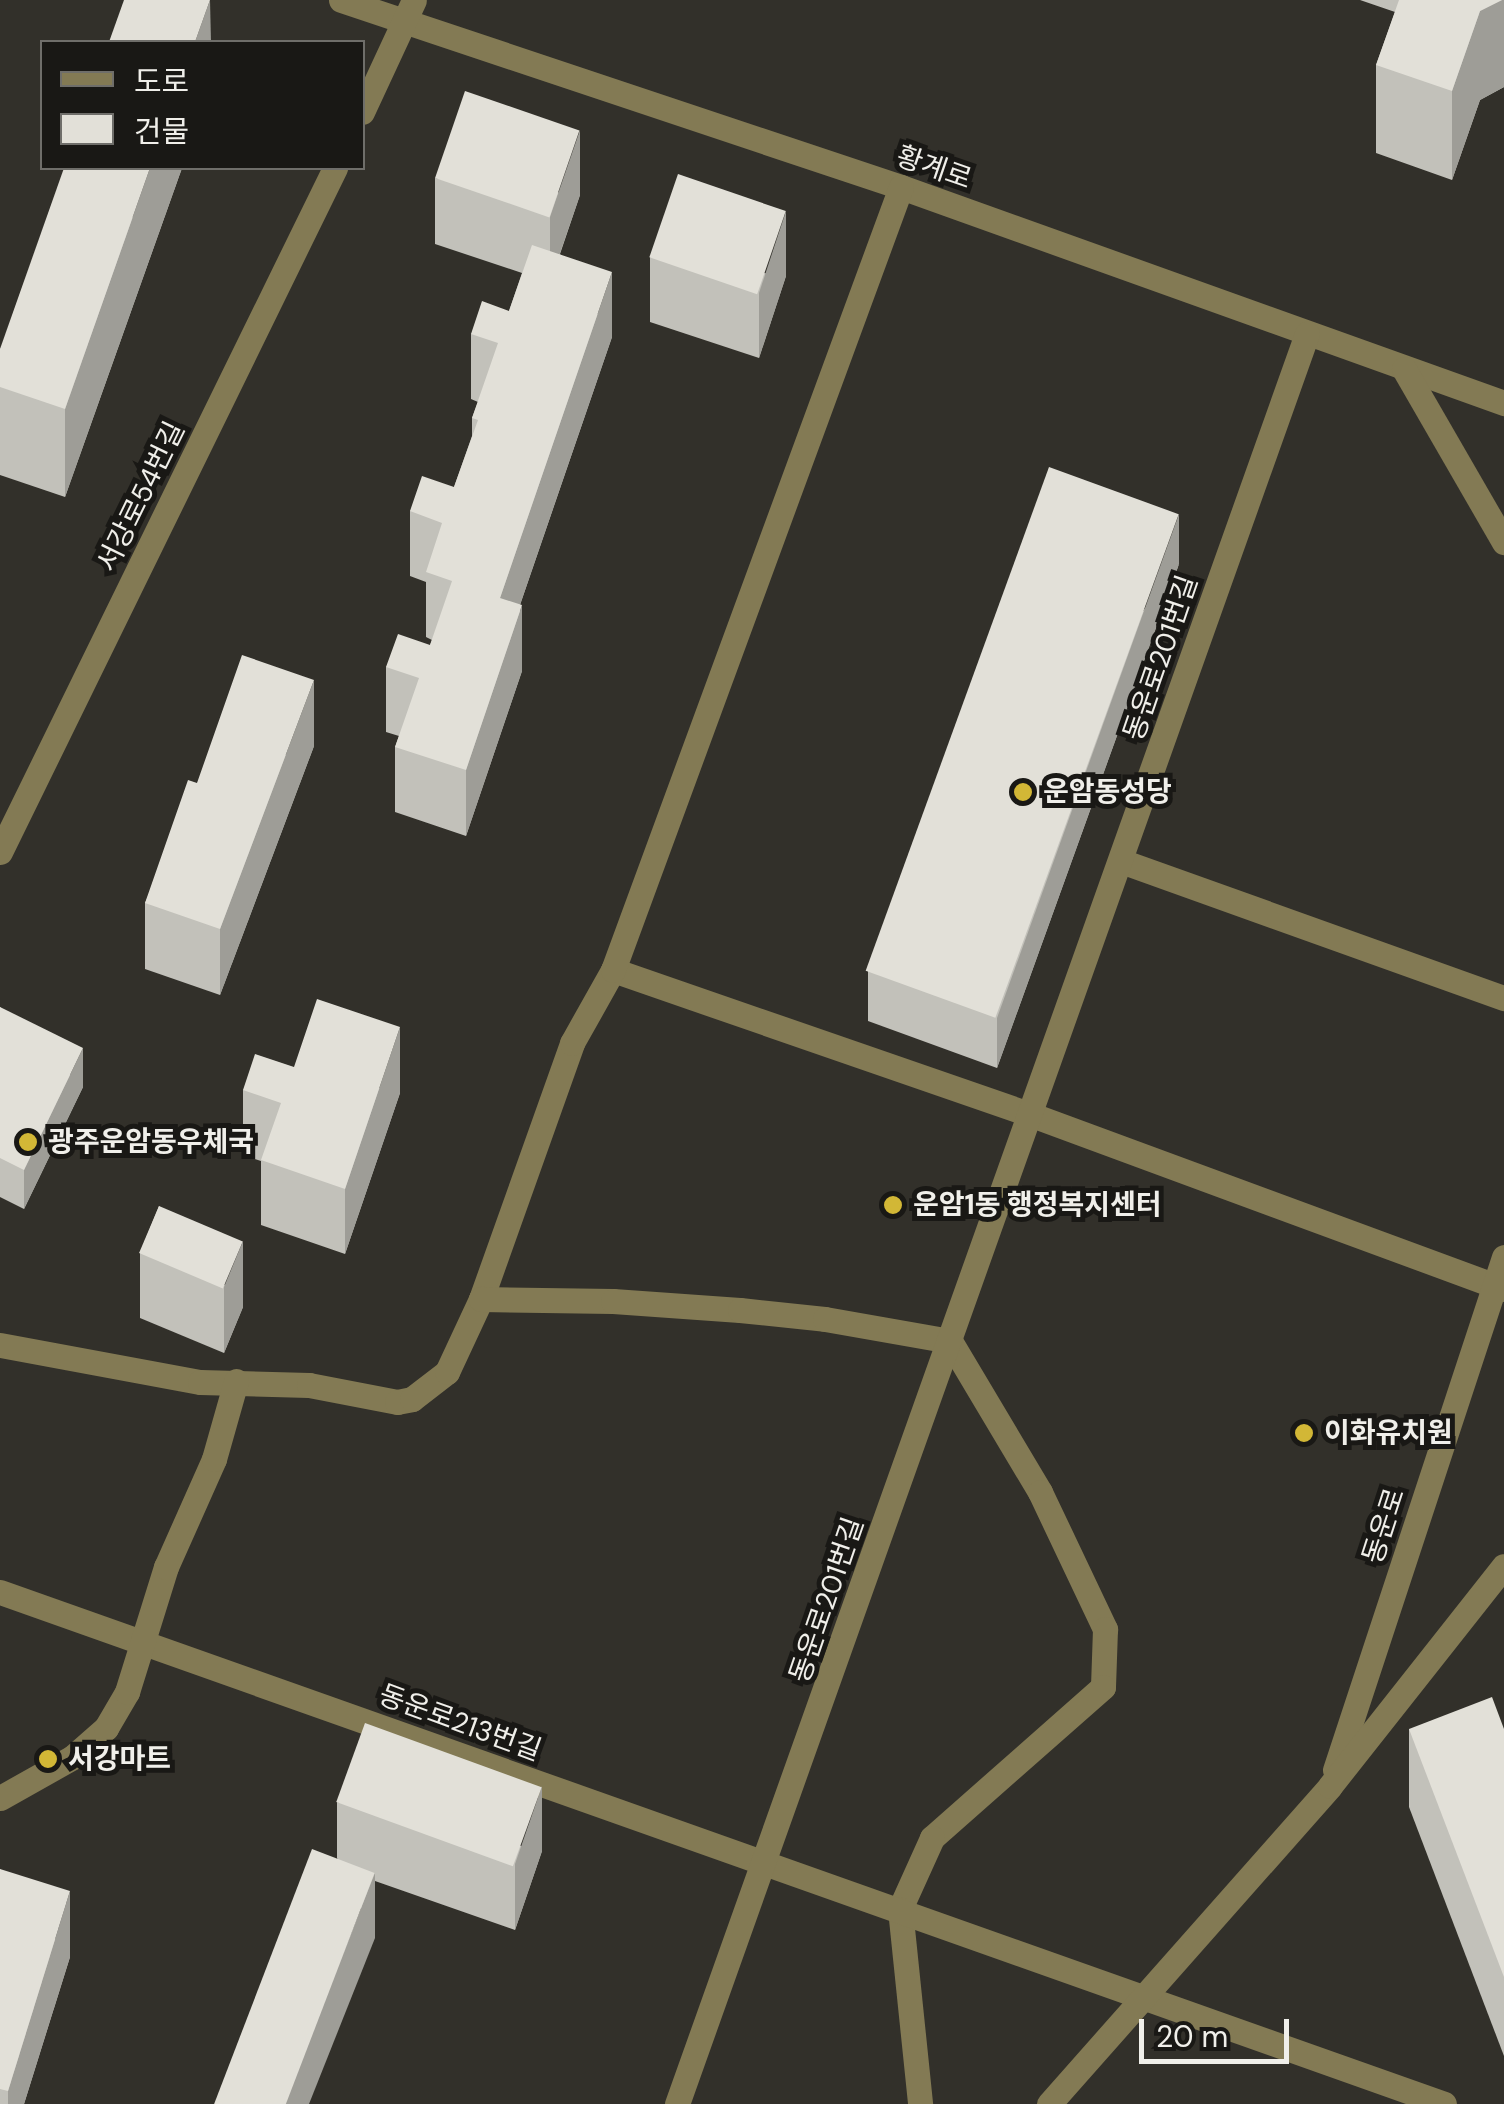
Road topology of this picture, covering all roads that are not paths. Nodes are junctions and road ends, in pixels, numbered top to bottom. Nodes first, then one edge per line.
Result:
1 (341, 0) edge
2 (410, 12) edge
3 (365, 106) edge
4 (334, 170) edge
5 (901, 188) junction
6 (1307, 334) junction
7 (1404, 369) junction
8 (1504, 403) edge
9 (1504, 542) edge
10 (0, 852) edge
11 (1121, 861) junction
12 (613, 970) junction
13 (1504, 998) edge
14 (1032, 1115) junction
15 (1504, 1258) edge
16 (1499, 1287) edge
17 (480, 1299) junction
18 (950, 1341) junction
19 (0, 1345) edge
20 (236, 1381) junction
21 (1504, 1566) edge
22 (0, 1592) edge
23 (142, 1642) junction
24 (1330, 1786) junction
25 (0, 1798) edge
26 (766, 1864) junction
27 (900, 1909) junction
28 (1144, 1994) junction
29 (677, 2104) edge
30 (920, 2104) edge
31 (1049, 2104) edge
32 (1444, 2104) edge

1 - 2 street, 황계로
2 - 3 street
2 - 5 street, 황계로
4 - 10 street, 서강로54번길
5 - 6 street, 황계로
5 - 12 street
6 - 7 street, 황계로
6 - 11 street, 동운로201번길
7 - 8 street, 황계로
7 - 9 street
11 - 13 street
11 - 14 street, 동운로201번길
12 - 14 street
12 - 17 street
14 - 16 street
14 - 18 street, 동운로201번길
15 - 16 street, 동운로
16 - 24 street, 동운로
17 - 18 street
17 - 20 street
18 - 26 street, 동운로201번길
18 - 27 street
19 - 20 street
20 - 23 street
21 - 24 street, 동운로
22 - 23 street, 동운로213번길
23 - 25 street
23 - 26 street, 동운로213번길
24 - 28 street, 동운로
26 - 27 street, 동운로213번길
26 - 29 street, 동운로201번길
27 - 28 street, 동운로213번길
27 - 30 street
28 - 31 street, 동운로
28 - 32 street, 동운로213번길

